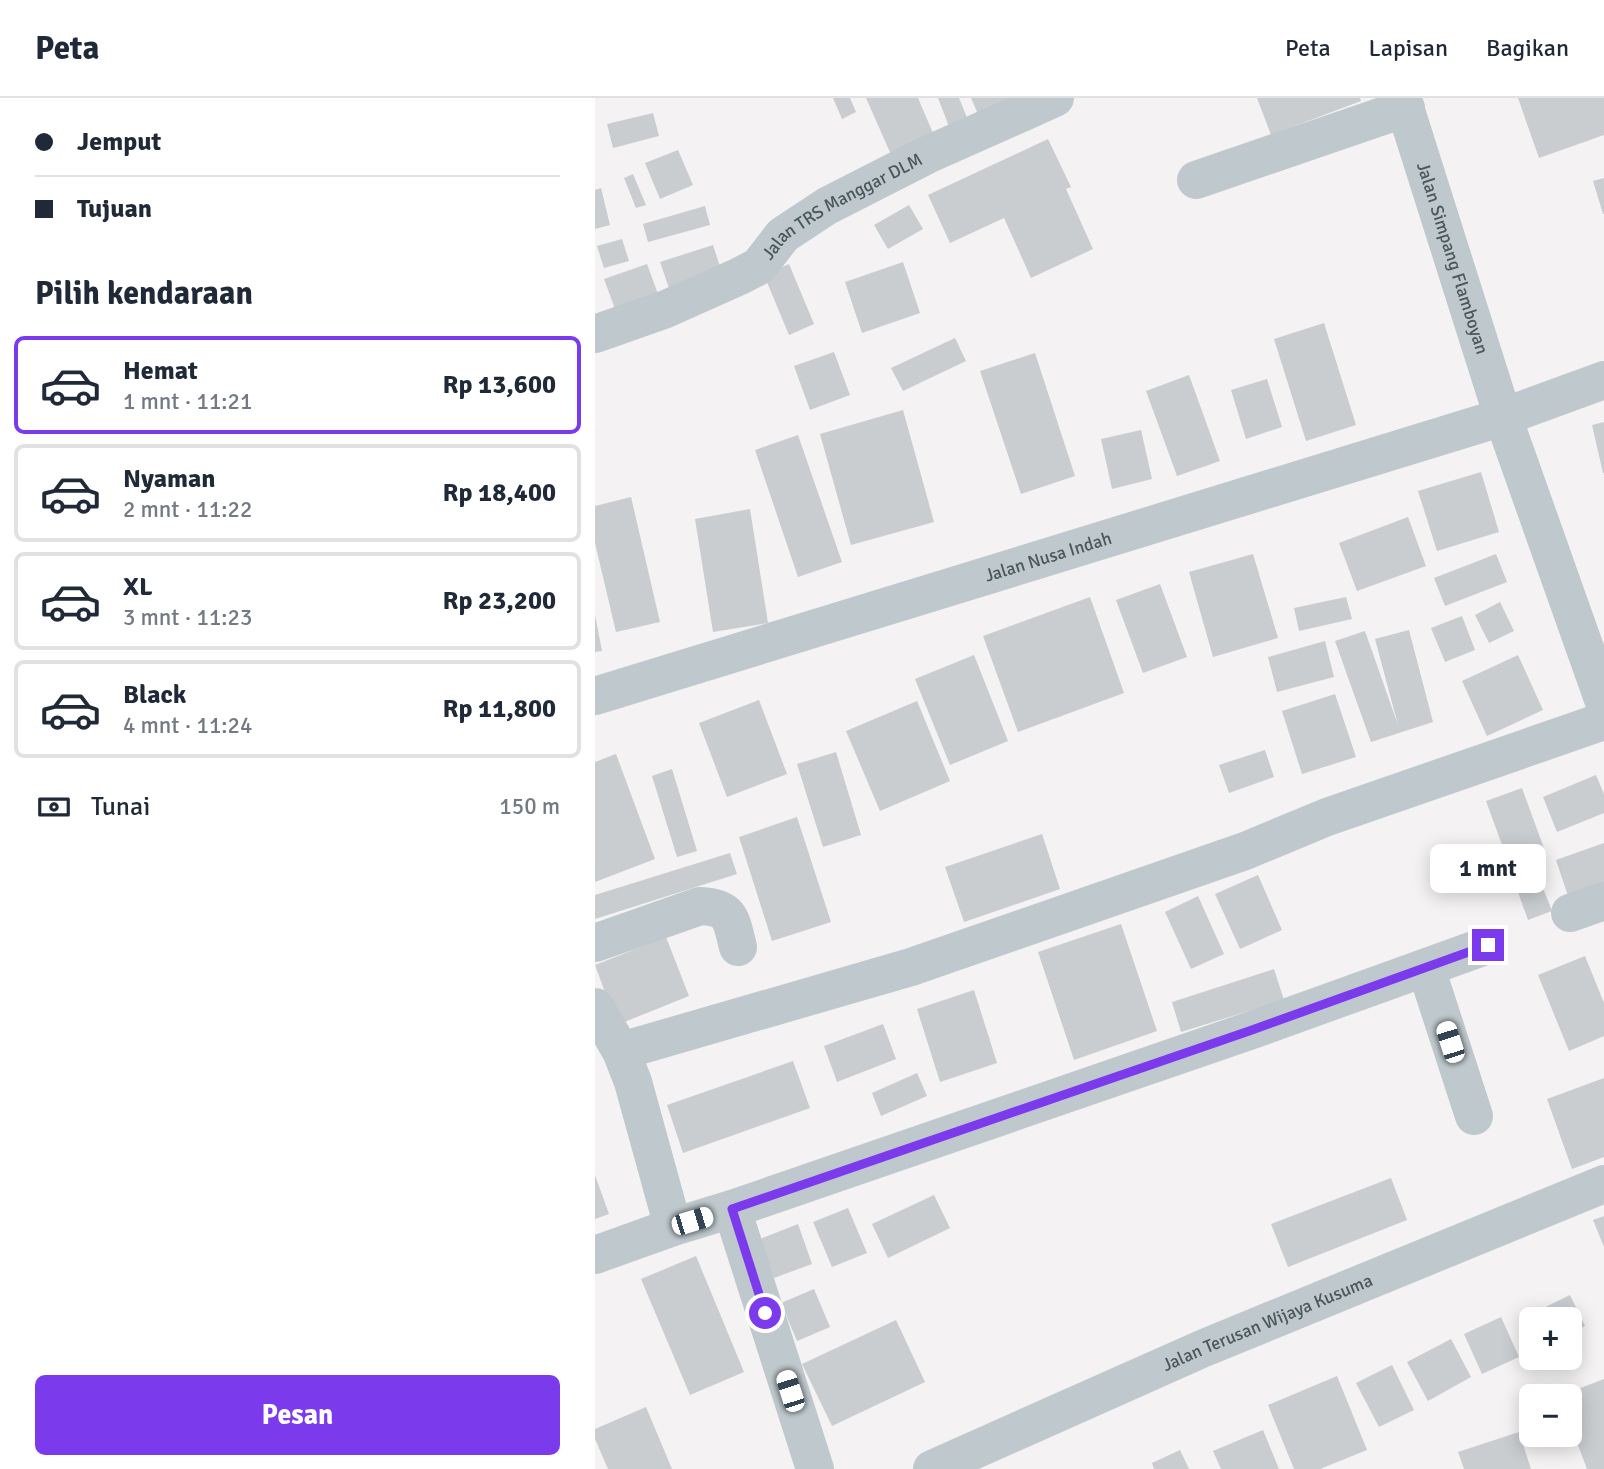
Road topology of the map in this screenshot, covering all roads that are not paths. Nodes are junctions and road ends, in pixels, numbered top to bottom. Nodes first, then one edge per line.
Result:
1 (1055, 98) edge
2 (1404, 103) edge
3 (1196, 180) dead end
4 (595, 334) edge
5 (1604, 380) edge
6 (1503, 417) junction
7 (595, 696) edge
8 (1604, 702) edge
9 (1604, 722) edge
10 (595, 943) edge
11 (1488, 945) dead end
12 (738, 947) dead end
13 (1426, 968) junction
14 (595, 1007) edge
15 (621, 1051) junction
16 (1474, 1116) dead end
17 (1604, 1184) edge
18 (732, 1209) junction
19 (673, 1227) junction
20 (595, 1255) edge
21 (949, 1466) edge
22 (815, 1469) edge

1 - 4 street, Jalan TRS Manggar DLM
2 - 3 street
2 - 6 street, Jalan Simpang Flamboyan
5 - 6 street, Jalan Nusa Indah
6 - 7 street, Jalan Nusa Indah
6 - 8 street, Jalan Simpang Flamboyan
9 - 15 street
10 - 12 street
11 - 13 street
13 - 16 street
13 - 18 street
14 - 15 street
15 - 19 street
17 - 21 street, Jalan Terusan Wijaya Kusuma
18 - 19 street
18 - 22 street
19 - 20 street

